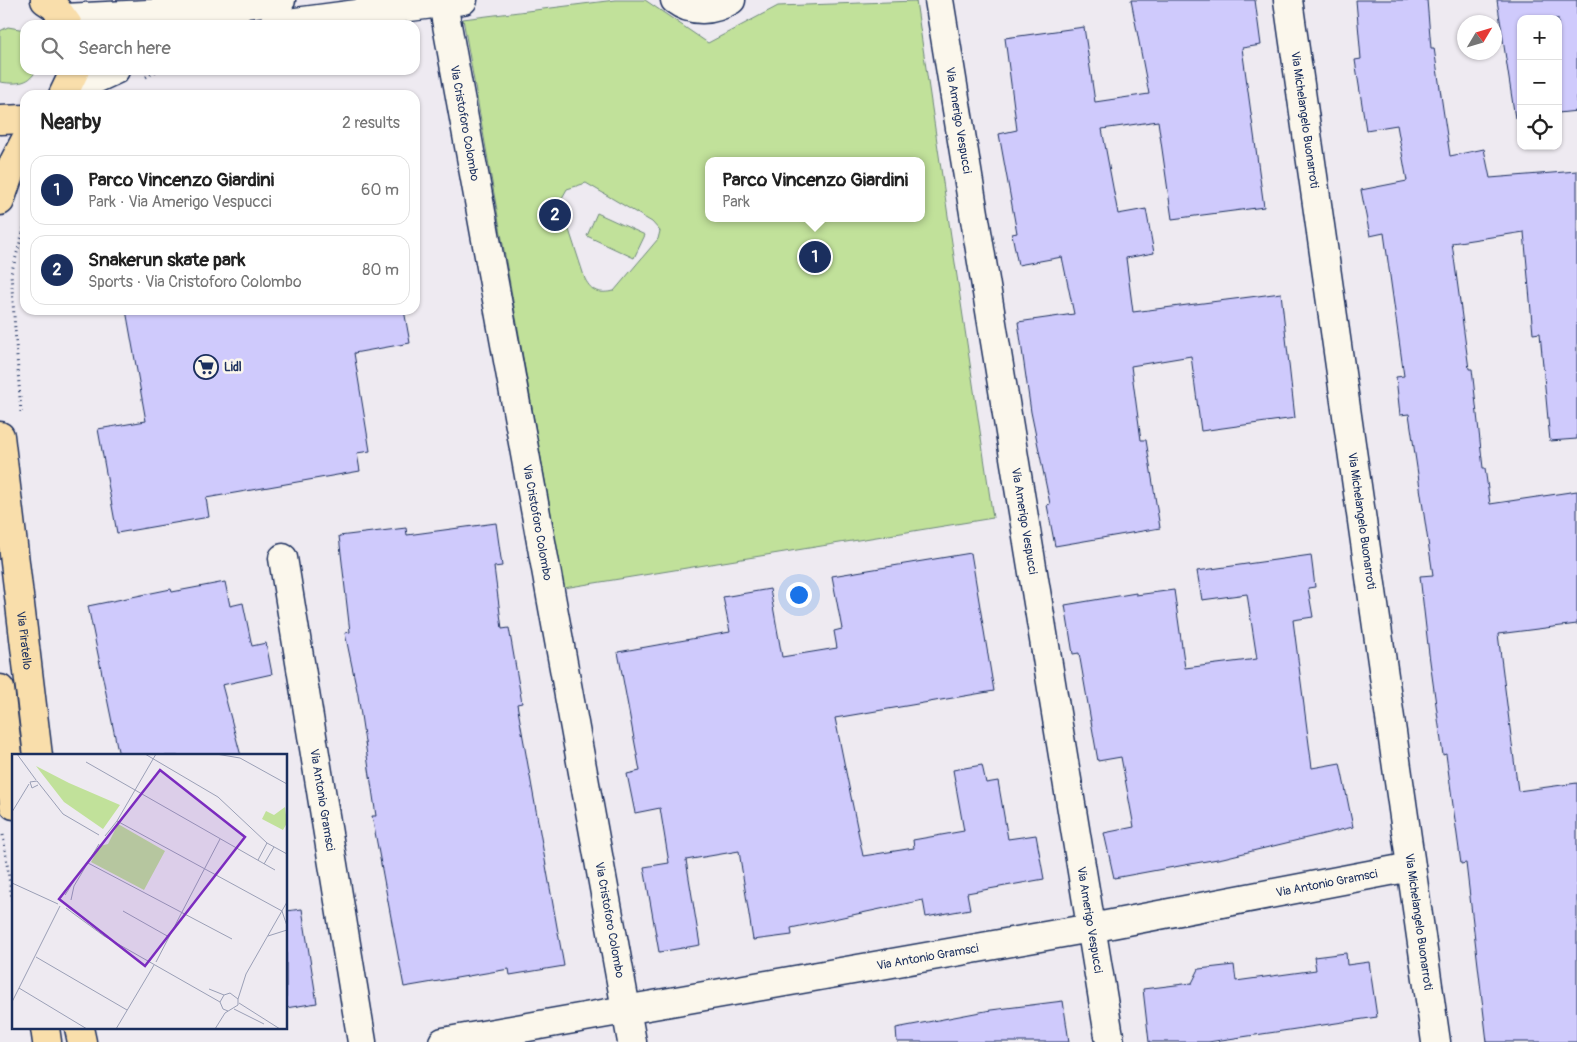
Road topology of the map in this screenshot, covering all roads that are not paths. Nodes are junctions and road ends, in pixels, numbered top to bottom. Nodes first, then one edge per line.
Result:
1 (281, 0) edge
2 (675, 0) edge
3 (731, 0) edge
4 (939, 0) edge
5 (1288, 0) edge
6 (453, 1) edge
7 (59, 14) edge
8 (311, 20) edge
9 (100, 75) edge
10 (68, 86) edge
11 (20, 119) edge
12 (0, 120) edge
13 (20, 151) edge
14 (0, 201) edge
15 (0, 436) edge
16 (283, 558) dead end
17 (0, 689) edge
18 (38, 754) edge
19 (12, 788) edge
20 (1411, 867) junction
21 (1091, 928) junction
22 (626, 1009) junction
23 (362, 1042) edge
24 (443, 1042) edge
25 (632, 1042) edge
26 (1110, 1042) edge
27 (1436, 1042) edge

1 - 7 street
2 - 3 street
4 - 21 street, Via Amerigo Vespucci
5 - 20 street, Via Michelangelo Buonarroti
6 - 8 street
6 - 22 street, Via Cristoforo Colombo
9 - 10 street
11 - 12 main road
13 - 14 main road
15 - 18 main road, Via Piratello
16 - 23 street, Via Antonio Gramsci
17 - 19 main road
20 - 21 street, Via Antonio Gramsci
20 - 27 street, Via Michelangelo Buonarroti
21 - 22 street, Via Antonio Gramsci
21 - 26 street, Via Amerigo Vespucci
22 - 24 street, Via Antonio Gramsci
22 - 25 street, Via Cristoforo Colombo

